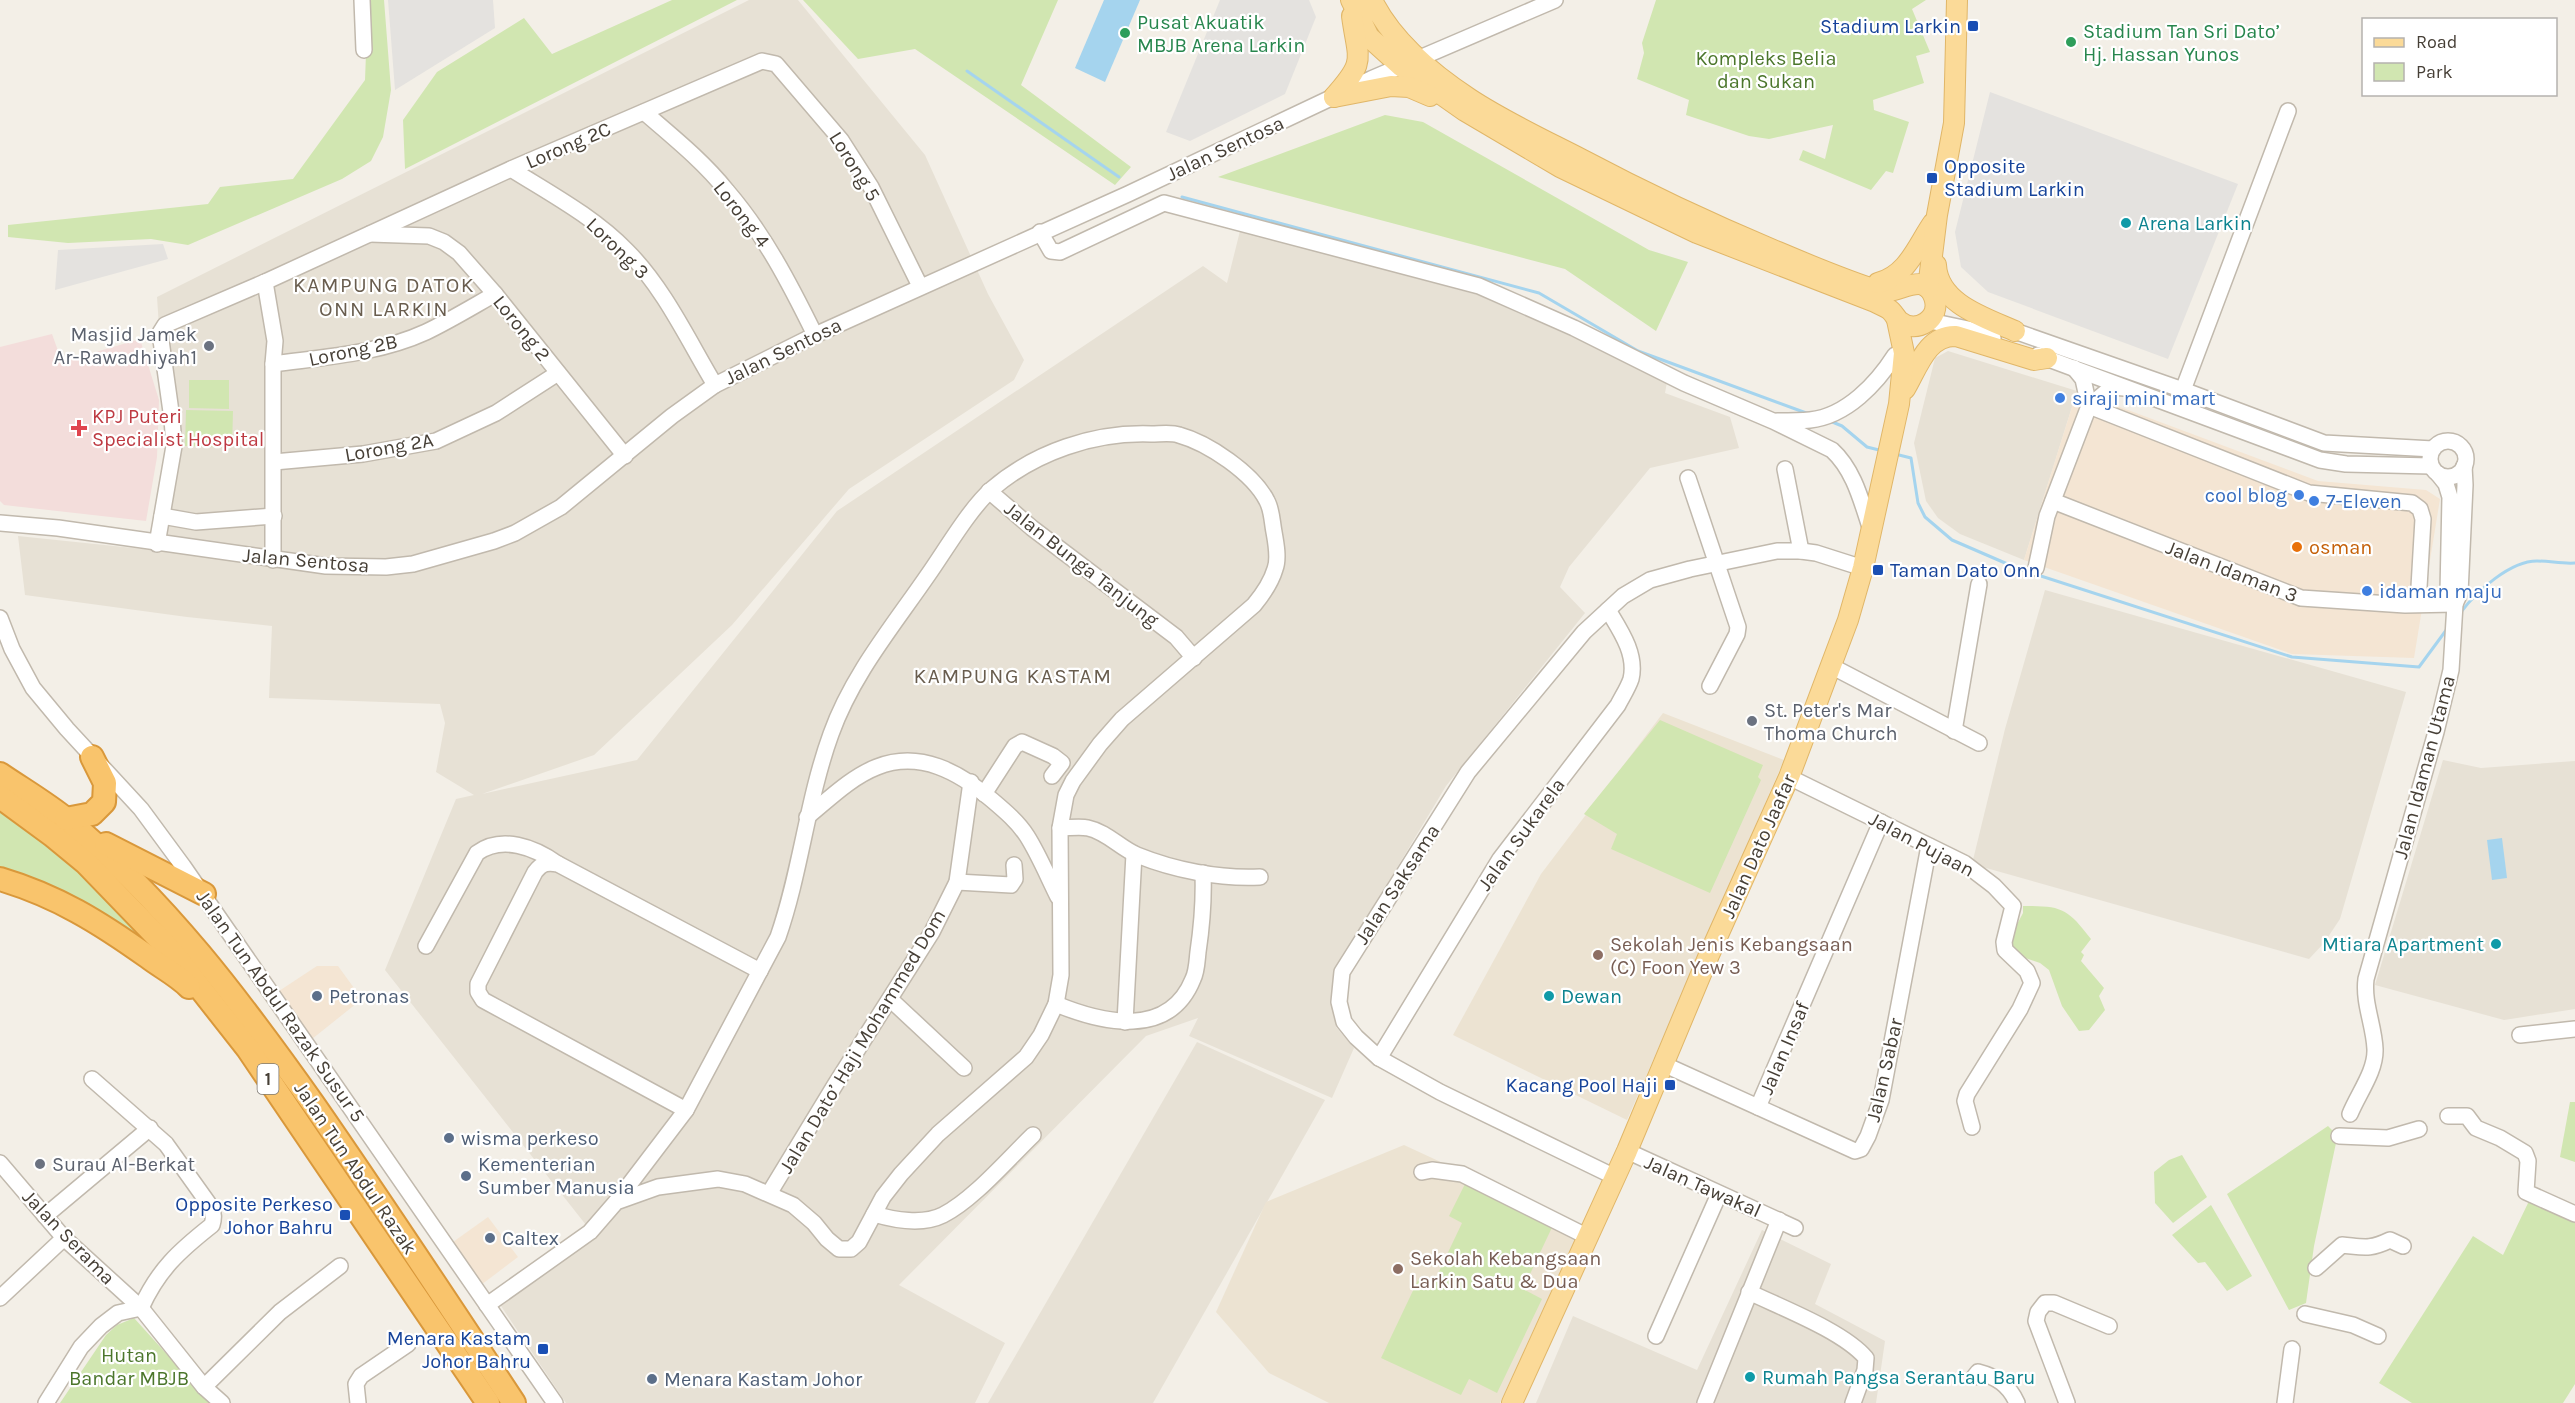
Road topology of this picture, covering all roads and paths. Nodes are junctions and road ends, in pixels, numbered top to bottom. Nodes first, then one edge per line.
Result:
1 (362, 0) edge
2 (1351, 0) edge
3 (1372, 0) edge
4 (1555, 0) edge
5 (1957, 0) edge
6 (364, 50) dead end
7 (770, 61) joint
8 (1410, 62) junction
9 (1334, 97) junction
10 (1465, 111) junction
11 (2288, 111) dead end
12 (644, 112) junction
13 (511, 169) junction
14 (1936, 222) junction
15 (1040, 232) junction
16 (367, 234) junction
17 (1823, 277) junction
18 (265, 282) junction
19 (920, 286) junction
20 (1918, 290) junction
21 (495, 294) junction
22 (1894, 315) junction
23 (1928, 322) junction
24 (2015, 331) junction
25 (815, 335) junction
26 (1895, 355) junction
27 (2048, 358) junction
28 (273, 364) junction
29 (2073, 368) junction
30 (558, 373) junction
31 (715, 385) junction
32 (2128, 388) junction
33 (2183, 390) junction
34 (1902, 395) junction
35 (2089, 406) junction
36 (2177, 406) junction
37 (1773, 421) junction
38 (2433, 449) junction
39 (625, 456) junction
40 (274, 462) junction
41 (2464, 466) junction
42 (1785, 469) dead end
43 (2435, 470) junction
44 (1688, 478) dead end
45 (990, 491) junction
46 (2053, 501) junction
47 (162, 516) junction
48 (274, 516) junction
49 (0, 523) edge
50 (1872, 532) junction
51 (157, 544) junction
52 (1801, 550) junction
53 (273, 560) junction
54 (1718, 563) junction
55 (1863, 568) junction
56 (2036, 568) dead end
57 (1979, 584) dead end
58 (2418, 604) junction
59 (1608, 610) junction
60 (2455, 616) junction
61 (0, 618) edge
62 (1176, 637) junction
63 (1194, 658) junction
64 (1831, 666) junction
65 (1172, 675) junction
66 (1710, 686) dead end
67 (1954, 731) junction
68 (1979, 743) dead end
69 (92, 757) junction
70 (0, 774) edge
71 (1053, 776) dead end
72 (1789, 777) junction
73 (971, 782) junction
74 (984, 794) junction
75 (0, 797) edge
76 (807, 817) junction
77 (1881, 822) junction
78 (73, 826) junction
79 (1060, 834) junction
80 (1929, 846) junction
81 (1035, 849) junction
82 (1134, 854) junction
83 (558, 864) junction
84 (1014, 865) dead end
85 (1203, 873) junction
86 (1260, 877) dead end
87 (0, 879) edge
88 (957, 882) junction
89 (204, 894) junction
90 (1060, 901) junction
91 (426, 946) dead end
92 (760, 971) junction
93 (890, 999) junction
94 (1056, 1004) junction
95 (1125, 1022) junction
96 (2575, 1029) edge
97 (2520, 1035) dead end
98 (248, 1049) junction
99 (1378, 1058) junction
100 (1663, 1064) junction
101 (964, 1068) dead end
102 (92, 1079) dead end
103 (1758, 1107) junction
104 (686, 1110) junction
105 (2350, 1114) dead end
106 (2448, 1116) dead end
107 (1972, 1127) dead end
108 (150, 1128) junction
109 (2419, 1129) dead end
110 (1033, 1135) dead end
111 (2338, 1136) dead end
112 (1627, 1152) junction
113 (0, 1163) edge
114 (643, 1167) junction
115 (1422, 1172) dead end
116 (1615, 1177) junction
117 (658, 1187) junction
118 (770, 1192) junction
119 (1719, 1194) junction
120 (616, 1202) junction
121 (874, 1214) junction
122 (2575, 1214) edge
123 (45, 1216) junction
124 (1779, 1220) junction
125 (1795, 1228) dead end
126 (1588, 1237) junction
127 (64, 1238) junction
128 (2403, 1246) dead end
129 (340, 1266) dead end
130 (2316, 1268) dead end
131 (1749, 1292) junction
132 (0, 1298) edge
133 (488, 1305) junction
134 (141, 1308) junction
135 (2305, 1314) dead end
136 (2109, 1326) dead end
137 (1656, 1336) dead end
138 (2378, 1336) dead end
139 (408, 1344) dead end
140 (2292, 1349) dead end
141 (1974, 1377) dead end
142 (204, 1387) junction
143 (46, 1403) edge
144 (222, 1403) edge
145 (358, 1403) edge
146 (488, 1403) edge
147 (514, 1403) edge
148 (555, 1403) edge
149 (1512, 1403) edge
150 (1705, 1403) edge
151 (1853, 1403) edge
152 (2017, 1403) edge
153 (2067, 1403) edge
154 (2285, 1403) edge

1 - 6 street
2 - 8 main road
2 - 9 main road
3 - 8 main road
4 - 8 street, Jalan Sentosa
5 - 14 main road
7 - 12 street, Lorong 2C
7 - 19 street, Lorong 5
8 - 9 street, Jalan Sentosa
8 - 10 main road
8 - 17 main road
9 - 10 main road
9 - 15 street, Jalan Sentosa
10 - 17 main road
11 - 33 street
12 - 13 street, Lorong 2C
12 - 25 street, Lorong 4
13 - 16 street, Lorong 2C
13 - 31 street, Lorong 3
14 - 17 main road
14 - 20 main road
14 - 24 main road
15 - 19 street, Jalan Sentosa
15 - 37 street
16 - 18 street, Lorong 2
16 - 21 street, Lorong 2
17 - 20 main road
17 - 22 main road
17 - 26 main road
18 - 28 street
18 - 47 street, Lorong 2
19 - 25 street, Jalan Sentosa
20 - 22 main road
20 - 23 main road
20 - 24 street, Jalan Idaman Utama
21 - 28 street, Lorong 2B
21 - 30 street, Lorong 2
22 - 23 main road
22 - 34 main road, Jalan Dato Jaafar
23 - 27 street
23 - 34 main road, Jalan Dato Jaafar
24 - 33 street, Jalan Idaman Utama
25 - 31 street, Jalan Sentosa
26 - 34 main road
26 - 37 street
27 - 29 street
27 - 34 main road
28 - 40 street
29 - 32 street
29 - 35 street
30 - 39 street, Lorong 2
30 - 40 street, Lorong 2A
31 - 39 street, Jalan Sentosa
32 - 35 street
32 - 36 street
33 - 36 street
33 - 38 street, Jalan Idaman Utama
34 - 50 main road, Jalan Dato Jaafar
35 - 46 street
35 - 58 street
36 - 43 street
37 - 50 street
38 - 41 street, Jalan Idaman Utama
38 - 43 street, Jalan Idaman Utama
39 - 53 street, Jalan Sentosa
40 - 48 street
41 - 43 street
41 - 60 street, Jalan Idaman Utama
42 - 52 street
43 - 60 street, Jalan Idaman Utama
44 - 54 street
45 - 62 street, Jalan Bunga Tanjung
45 - 63 street
45 - 76 street
46 - 56 street
46 - 58 street, Jalan Idaman 3
47 - 48 street
47 - 51 street
48 - 53 street
49 - 51 street, Jalan Sentosa
50 - 55 main road, Jalan Dato Jaafar
51 - 53 street, Jalan Sentosa
52 - 54 street, Jalan Saksama
52 - 55 street, Jalan Saksama
54 - 59 street, Jalan Saksama
54 - 66 street
55 - 64 main road, Jalan Dato Jaafar
57 - 67 street
58 - 60 street, Jalan Idaman 3
59 - 99 street, Jalan Sukarela
59 - 99 street, Jalan Saksama
60 - 105 street, Jalan Idaman Utama
61 - 69 street, Jalan Tun Abdul Razak Susur 5
62 - 63 street, Jalan Bunga Tanjung
62 - 65 street, Jalan Bunga Tanjung
63 - 65 street
64 - 67 street
64 - 72 main road, Jalan Dato Jaafar
65 - 79 street
67 - 68 street
69 - 78 highway
69 - 89 street, Jalan Tun Abdul Razak Susur 5
70 - 78 highway, Jalan Tun Abdul Razak / 1
71 - 74 street
72 - 77 street, Jalan Pujaan
72 - 100 main road, Jalan Dato Jaafar
73 - 74 street
73 - 76 street
73 - 88 street, Jalan Dato’ Haji Mohammed Dom
74 - 81 street
75 - 98 highway, Jalan Tun Abdul Razak / 1
76 - 92 street
77 - 80 street, Jalan Pujaan
77 - 103 street, Jalan Insaf
78 - 89 highway
78 - 147 highway, Jalan Tun Abdul Razak / 1
79 - 81 street
79 - 82 street
79 - 90 street
80 - 103 street, Jalan Sabar
80 - 107 street, Jalan Pujaan
81 - 90 street
82 - 85 street
82 - 95 street
83 - 91 street
83 - 92 street
83 - 104 street
84 - 88 street
85 - 86 street
85 - 95 street
87 - 98 highway
88 - 93 street, Jalan Dato’ Haji Mohammed Dom
89 - 133 street, Jalan Tun Abdul Razak Susur 5
90 - 94 street
92 - 104 street
93 - 101 street
93 - 118 street, Jalan Dato’ Haji Mohammed Dom
94 - 95 street
94 - 121 street
96 - 97 street
98 - 146 highway, Jalan Tun Abdul Razak / 1
99 - 116 street, Jalan Saksama
100 - 103 street, Jalan Sabar
100 - 112 main road, Jalan Dato Jaafar
102 - 108 street
104 - 114 street
106 - 122 street
108 - 123 street
108 - 134 street
109 - 111 street
110 - 121 street
112 - 116 main road, Jalan Dato Jaafar
112 - 119 street, Jalan Tawakal
113 - 123 street, Jalan Serama
114 - 117 street
114 - 120 street
115 - 126 street
116 - 126 main road, Jalan Dato Jaafar
117 - 118 street
117 - 120 street
118 - 121 street
119 - 124 street, Jalan Tawakal
119 - 137 street
120 - 133 street
123 - 127 street, Jalan Serama
124 - 125 street, Jalan Tawakal
124 - 131 street, Jalan Tawakal
126 - 149 main road, Jalan Dato Jaafar
127 - 132 street
127 - 134 street, Jalan Serama
128 - 130 street
129 - 142 street
131 - 150 street, Jalan Tawakal
131 - 151 street
133 - 148 street, Jalan Tun Abdul Razak Susur 5
134 - 142 street, Jalan Serama
134 - 143 street, Jalan Serama
135 - 138 street
136 - 153 street
139 - 145 street
140 - 154 street
141 - 152 street
142 - 144 street, Jalan Serama

